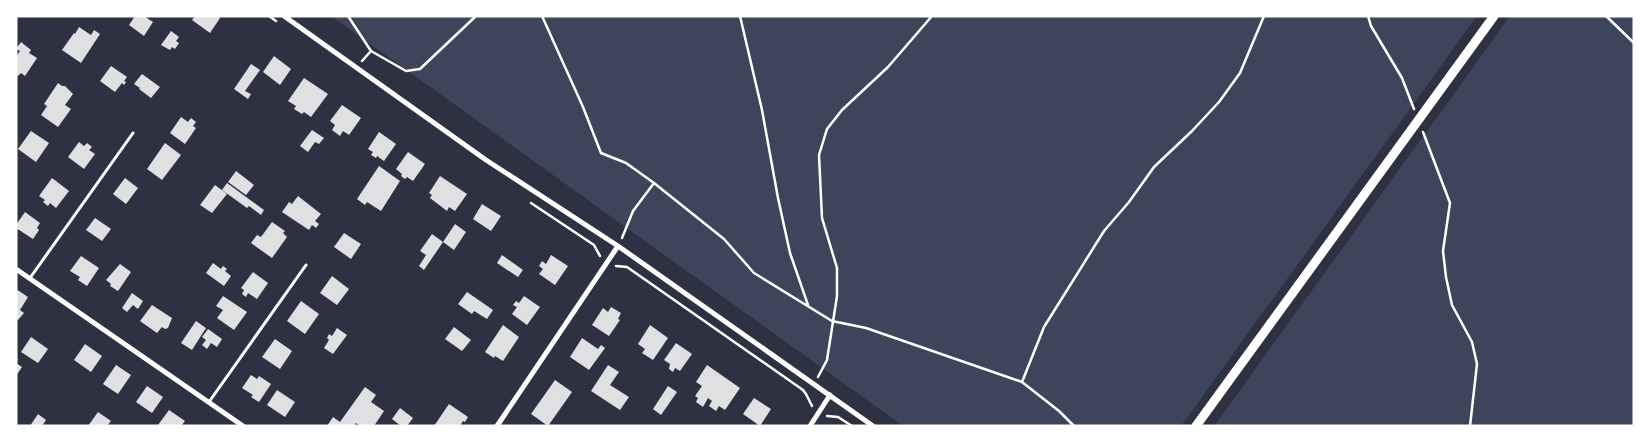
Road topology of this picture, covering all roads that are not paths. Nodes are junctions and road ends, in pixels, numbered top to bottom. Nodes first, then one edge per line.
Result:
1 (284, 16) edge
2 (1494, 16) edge
3 (133, 133) dead end
4 (618, 246) junction
5 (306, 265) dead end
6 (16, 269) edge
7 (30, 278) junction
8 (830, 395) junction
9 (208, 402) junction
10 (243, 426) edge
11 (497, 426) edge
12 (810, 426) edge
13 (873, 426) edge
14 (1196, 426) edge

1 - 4 street
2 - 14 main road
3 - 7 lane
4 - 8 street
4 - 11 street
5 - 9 lane
6 - 7 street
7 - 9 street
8 - 12 street
8 - 13 street
9 - 10 street

